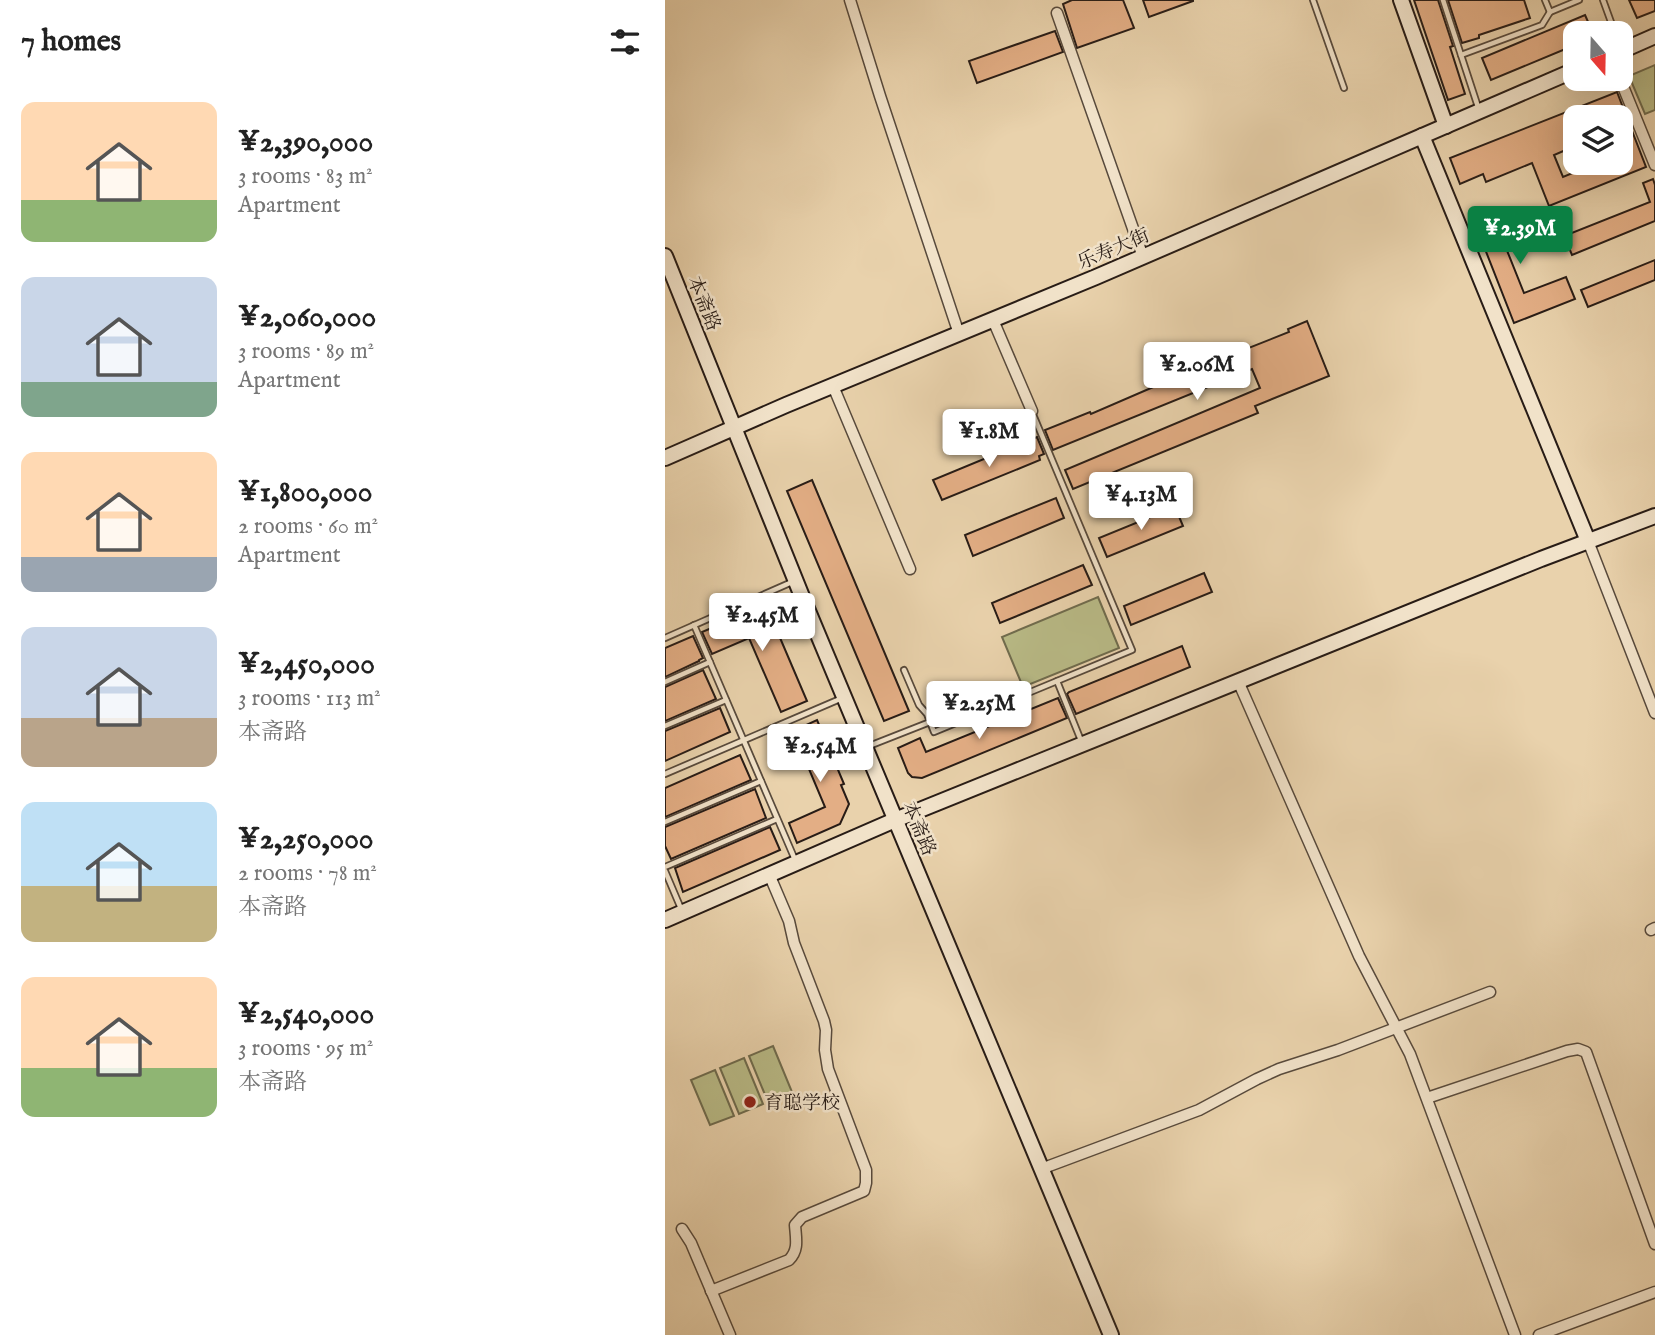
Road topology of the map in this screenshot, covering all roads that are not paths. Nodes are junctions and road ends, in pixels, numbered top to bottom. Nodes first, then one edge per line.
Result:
1 (851, 0) edge
2 (1314, 0) edge
3 (1401, 0) edge
4 (1443, 0) edge
5 (1545, 0) edge
6 (1579, 0) edge
7 (1603, 0) edge
8 (1550, 12) junction
9 (1057, 13) dead end
10 (1611, 21) edge
11 (1655, 36) edge
12 (1633, 45) edge
13 (1461, 55) junction
14 (1563, 75) edge
15 (1344, 88) dead end
16 (1625, 91) edge
17 (1479, 111) junction
18 (1445, 126) junction
19 (1422, 136) junction
20 (1655, 165) edge
21 (665, 256) edge
22 (1143, 257) junction
23 (993, 320) junction
24 (959, 334) junction
25 (833, 386) junction
26 (1032, 411) joint
27 (734, 428) junction
28 (665, 458) edge
29 (1655, 516) edge
30 (1587, 541) junction
31 (910, 569) dead end
32 (796, 580) junction
33 (694, 625) junction
34 (665, 638) edge
35 (710, 662) junction
36 (904, 670) dead end
37 (1057, 681) junction
38 (1238, 681) junction
39 (665, 682) edge
40 (844, 697) junction
41 (726, 700) junction
42 (1655, 713) edge
43 (930, 722) junction
44 (665, 726) edge
45 (744, 740) junction
46 (1083, 744) junction
47 (866, 748) junction
48 (665, 774) edge
49 (761, 781) junction
50 (777, 819) junction
51 (895, 820) junction
52 (665, 822) edge
53 (796, 863) junction
54 (665, 869) edge
55 (769, 874) junction
56 (683, 912) junction
57 (665, 920) edge
58 (1490, 992) dead end
59 (1398, 1028) junction
60 (1427, 1098) junction
61 (1041, 1169) junction
62 (682, 1229) dead end
63 (1655, 1244) edge
64 (711, 1291) junction
65 (1655, 1292) edge
66 (730, 1335) edge
67 (1111, 1335) edge
68 (1515, 1335) edge
69 (1539, 1335) edge

1 - 24 street
2 - 15 lane
3 - 18 street
4 - 13 lane
5 - 8 lane
6 - 8 lane
7 - 10 lane
8 - 13 lane
9 - 22 street
11 - 12 street
13 - 17 lane
14 - 17 street, 乐寿大街
16 - 20 street
17 - 18 street, 乐寿大街
18 - 19 street, 乐寿大街
19 - 22 street, 乐寿大街
19 - 30 street
21 - 27 street, 本斋路
22 - 23 street, 乐寿大街
23 - 24 street, 乐寿大街
23 - 26 street
24 - 25 street, 乐寿大街
25 - 27 street, 乐寿大街
25 - 31 street
26 - 37 lane
27 - 28 street, 乐寿大街
27 - 32 street, 本斋路
29 - 30 street
30 - 38 street
30 - 42 street
32 - 33 lane
32 - 40 street, 本斋路
33 - 34 lane
33 - 35 lane
35 - 39 lane
35 - 41 lane
36 - 43 lane
37 - 43 lane
37 - 46 lane
38 - 46 street
38 - 59 street
40 - 45 lane
40 - 47 street, 本斋路
41 - 44 lane
41 - 45 lane
43 - 47 lane
45 - 48 lane
45 - 49 lane
46 - 51 street
47 - 51 street, 本斋路
49 - 50 lane
49 - 52 lane
50 - 53 lane
50 - 54 lane
51 - 53 street
51 - 61 street, 本斋路
53 - 55 street
54 - 56 lane
55 - 56 street
55 - 64 street
56 - 57 street
58 - 59 street
59 - 60 street
59 - 61 street
60 - 63 street
60 - 68 street
61 - 67 street, 本斋路
62 - 64 street
64 - 66 street
65 - 69 street

